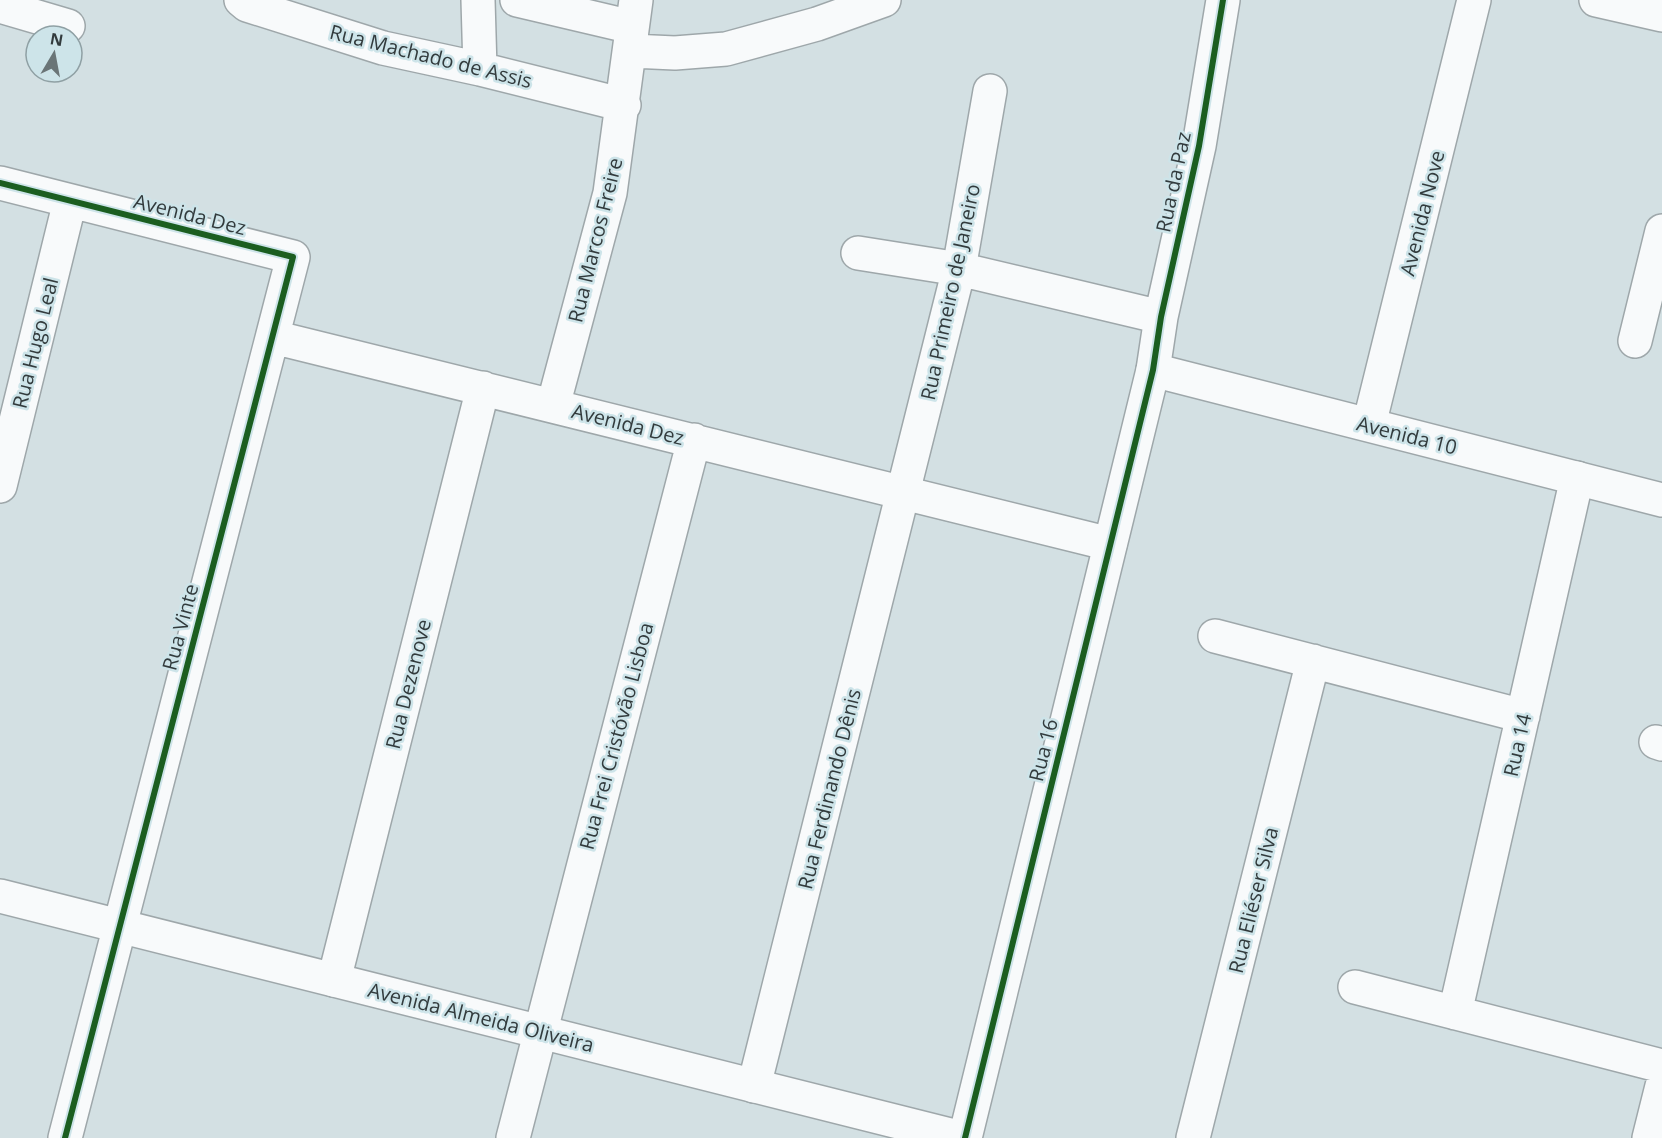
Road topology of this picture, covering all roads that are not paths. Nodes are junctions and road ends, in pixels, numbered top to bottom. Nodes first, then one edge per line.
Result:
1 (241, 0) edge
2 (478, 0) edge
3 (517, 0) edge
4 (884, 0) edge
5 (1224, 0) edge
6 (1474, 0) edge
7 (1596, 0) edge
8 (0, 6) edge
9 (1662, 15) edge
10 (61, 24) edge
11 (633, 26) edge
12 (480, 69) junction
13 (990, 91) dead end
14 (624, 105) junction
15 (0, 183) edge
16 (70, 201) junction
17 (1660, 245) edge
18 (858, 253) dead end
19 (959, 269) junction
20 (1161, 317) junction
21 (273, 337) junction
22 (1635, 341) dead end
23 (1153, 370) junction
24 (483, 388) junction
25 (553, 406) junction
26 (1369, 425) junction
27 (694, 440) junction
28 (1577, 478) junction
29 (0, 486) edge
30 (904, 493) junction
31 (1662, 500) edge
32 (1110, 544) junction
33 (1215, 636) dead end
34 (1313, 661) junction
35 (1523, 716) junction
36 (0, 896) edge
37 (119, 926) junction
38 (334, 980) junction
39 (1355, 987) dead end
40 (1455, 1013) junction
41 (539, 1032) junction
42 (1662, 1066) edge
43 (754, 1086) junction
44 (1662, 1086) edge
45 (65, 1138) edge
46 (513, 1138) edge
47 (963, 1138) edge
48 (1193, 1138) edge
49 (1649, 1138) edge

1 - 12 street, Rua Machado de Assis
2 - 12 street
3 - 11 street
4 - 11 street
5 - 20 street, Rua da Paz
6 - 26 street, Avenida Nove
7 - 9 street
8 - 10 street
11 - 14 street, Rua Marcos Freire
12 - 14 street, Rua Machado de Assis
13 - 19 street, Rua Primeiro de Janeiro
14 - 25 street, Rua Marcos Freire
15 - 16 street, Avenida Dez
16 - 21 street, Avenida Dez
16 - 29 street, Rua Hugo Leal
17 - 22 street
18 - 19 street
19 - 20 street
19 - 30 street, Rua Primeiro de Janeiro
20 - 23 street, Rua da Paz
21 - 24 street, Avenida Dez
21 - 37 street, Rua Vinte
23 - 26 street, Avenida 10
23 - 32 street, Rua 16
24 - 25 street, Avenida Dez
24 - 38 street, Rua Dezenove
25 - 27 street, Avenida Dez
26 - 28 street, Avenida 10
27 - 30 street, Avenida Dez
27 - 41 street, Rua Frei Cristóvão Lisboa
28 - 31 street, Avenida 10
28 - 35 street, Rua 14
30 - 32 street, Avenida Dez
30 - 43 street, Rua Ferdinando Dênis
32 - 47 street, Rua 16
33 - 34 street
34 - 35 street
34 - 48 street, Rua Eliéser Silva
35 - 40 street, Rua 14
36 - 37 street, Avenida Almeida Oliveira
37 - 38 street, Avenida Almeida Oliveira
37 - 45 street, Rua Vinte
38 - 41 street, Avenida Almeida Oliveira
39 - 40 street
40 - 42 street
41 - 43 street, Avenida Almeida Oliveira
41 - 46 street, Rua Frei Cristóvão Lisboa
43 - 47 street, Avenida Almeida Oliveira
44 - 49 street

